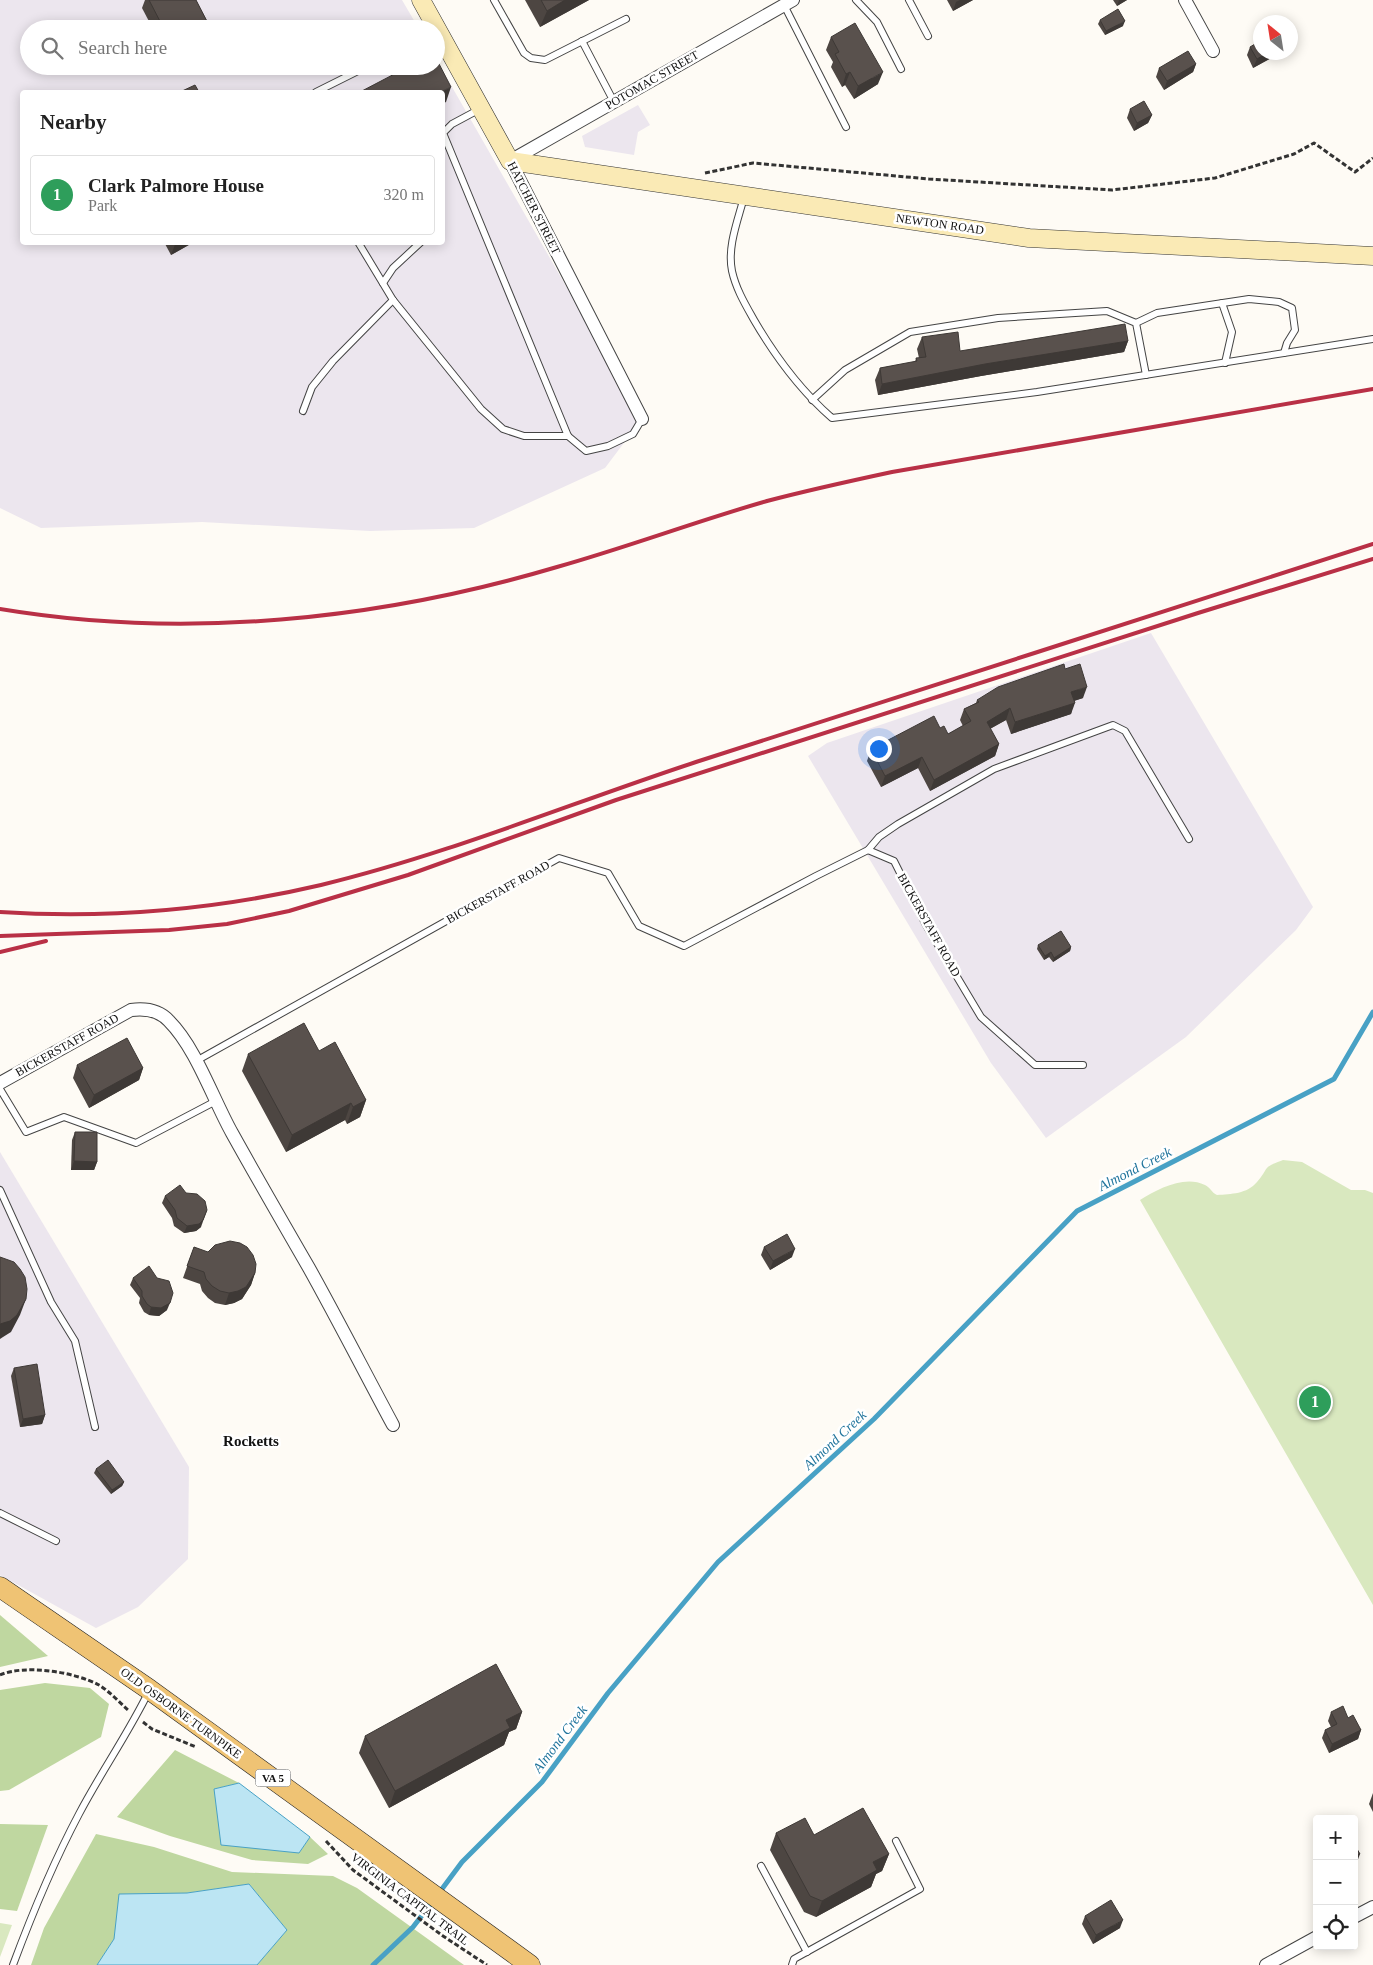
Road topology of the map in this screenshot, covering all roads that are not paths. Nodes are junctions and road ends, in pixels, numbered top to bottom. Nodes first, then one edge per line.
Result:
1 (422, 0) edge
2 (494, 0) edge
3 (856, 0) edge
4 (909, 0) edge
5 (1185, 0) edge
6 (789, 3) edge
7 (626, 19) dead end
8 (432, 20) edge
9 (928, 36) dead end
10 (582, 41) junction
11 (445, 44) edge
12 (1213, 51) dead end
13 (901, 70) dead end
14 (350, 75) edge
15 (320, 90) edge
16 (614, 102) junction
17 (481, 108) junction
18 (846, 127) dead end
19 (445, 131) edge
20 (445, 138) edge
21 (510, 160) junction
22 (745, 195) junction
23 (360, 245) edge
24 (418, 245) edge
25 (1373, 256) edge
26 (383, 283) junction
27 (393, 300) junction
28 (1222, 303) junction
29 (1136, 323) junction
30 (1373, 340) edge
31 (1284, 353) junction
32 (1226, 363) junction
33 (1146, 375) junction
34 (812, 400) junction
35 (303, 411) dead end
36 (642, 419) joint
37 (568, 436) junction
38 (1189, 839) dead end
39 (868, 850) junction
40 (196, 1061) junction
41 (1083, 1065) dead end
42 (0, 1083) edge
43 (0, 1088) edge
44 (216, 1101) junction
45 (0, 1190) edge
46 (394, 1425) dead end
47 (95, 1427) dead end
48 (0, 1513) edge
49 (56, 1541) dead end
50 (0, 1587) edge
51 (150, 1690) junction
52 (896, 1841) dead end
53 (761, 1866) dead end
54 (1373, 1907) edge
55 (1358, 1915) edge
56 (1313, 1939) edge
57 (807, 1952) junction
58 (13, 1965) edge
59 (530, 1965) edge
60 (792, 1965) edge
61 (1267, 1965) edge

1 - 8 street, HATCHER STREET
2 - 10 lane
3 - 13 lane
4 - 9 lane
5 - 12 street
6 - 16 street, POTOMAC STREET
6 - 18 lane
7 - 10 lane
10 - 16 lane
11 - 17 street, HATCHER STREET
14 - 15 lane
16 - 21 street, POTOMAC STREET
17 - 19 lane
17 - 21 street, HATCHER STREET
20 - 37 lane
21 - 22 street, NEWTON ROAD
21 - 36 street, HATCHER STREET
22 - 25 street, NEWTON ROAD
22 - 34 lane
23 - 26 lane
24 - 26 lane
26 - 27 lane
27 - 35 lane
27 - 37 lane
28 - 29 lane
28 - 31 lane
28 - 32 lane
29 - 33 lane
29 - 34 lane
30 - 31 lane
31 - 32 lane
32 - 33 lane
33 - 34 lane
36 - 37 lane
38 - 39 lane
39 - 40 lane, BICKERSTAFF ROAD
39 - 41 lane, BICKERSTAFF ROAD
40 - 42 street, BICKERSTAFF ROAD
40 - 44 street
43 - 44 lane
44 - 46 street
45 - 47 lane
48 - 49 lane
50 - 51 main road, OLD OSBORNE TURNPIKE / VA 5
51 - 58 lane
51 - 59 main road, OLD OSBORNE TURNPIKE / VA 5
52 - 57 lane
53 - 57 lane
54 - 55 street
56 - 61 street
57 - 60 lane

